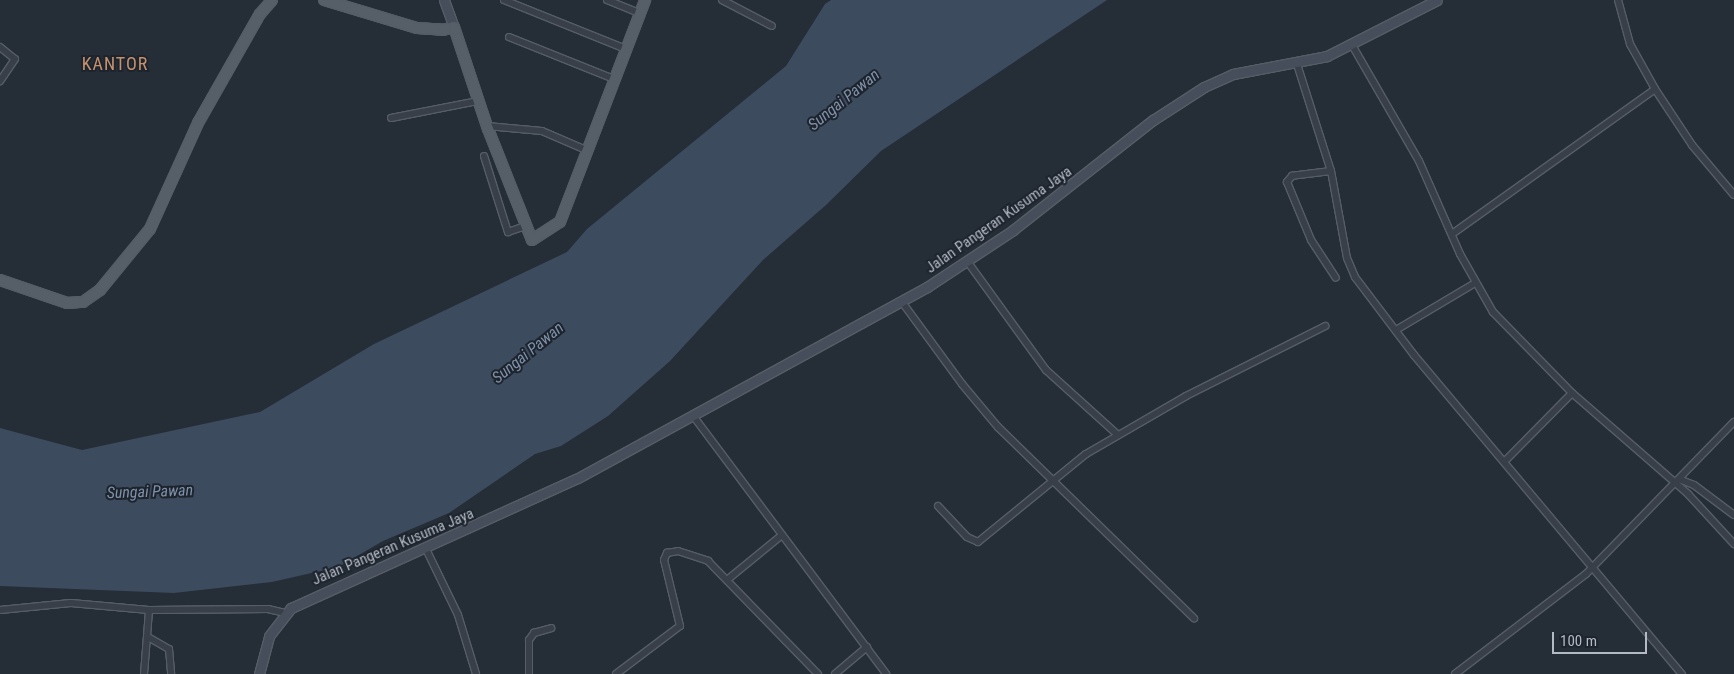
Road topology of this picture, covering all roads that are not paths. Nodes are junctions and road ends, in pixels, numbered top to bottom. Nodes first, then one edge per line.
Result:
1 (272, 0) edge
2 (324, 0) edge
3 (444, 0) edge
4 (504, 0) edge
5 (607, 0) edge
6 (645, 0) edge
7 (722, 0) edge
8 (1437, 0) edge
9 (1618, 0) edge
10 (640, 13) junction
11 (772, 26) dead end
12 (454, 27) junction
13 (509, 37) dead end
14 (1352, 45) junction
15 (0, 47) edge
16 (626, 49) junction
17 (1297, 64) junction
18 (614, 79) junction
19 (0, 81) edge
20 (1655, 89) junction
21 (473, 102) junction
22 (390, 118) dead end
23 (487, 126) junction
24 (586, 150) junction
25 (484, 156) dead end
26 (1331, 171) junction
27 (1734, 195) edge
28 (516, 229) junction
29 (1452, 234) junction
30 (968, 261) junction
31 (1336, 278) dead end
32 (0, 280) edge
33 (1475, 283) junction
34 (902, 302) junction
35 (1325, 326) dead end
36 (1396, 330) junction
37 (1572, 394) junction
38 (694, 417) junction
39 (1734, 422) edge
40 (1118, 435) junction
41 (1505, 462) junction
42 (1053, 478) junction
43 (1678, 481) junction
44 (938, 506) dead end
45 (1734, 515) edge
46 (782, 534) junction
47 (1734, 544) edge
48 (426, 549) junction
49 (1592, 568) junction
50 (727, 580) junction
51 (0, 610) edge
52 (149, 610) junction
53 (285, 613) junction
54 (1194, 618) dead end
55 (550, 628) dead end
56 (148, 637) junction
57 (867, 647) junction
58 (144, 674) edge
59 (171, 674) edge
60 (260, 674) edge
61 (476, 674) edge
62 (529, 674) edge
63 (616, 674) edge
64 (818, 674) edge
65 (835, 674) edge
66 (886, 674) edge
67 (1454, 674) edge
68 (1682, 674) edge

1 - 32 main road
2 - 12 main road
3 - 12 street
4 - 16 street
5 - 10 street
6 - 10 main road
7 - 11 street
8 - 14 street, Jalan Pangeran Kusuma Jaya
9 - 20 street
10 - 16 main road
12 - 21 main road
13 - 18 street
14 - 17 street, Jalan Pangeran Kusuma Jaya
14 - 29 street
15 - 19 street
16 - 18 main road
17 - 26 street
17 - 30 street, Jalan Pangeran Kusuma Jaya
18 - 24 main road
20 - 27 street
20 - 29 street
21 - 22 street
21 - 23 main road
23 - 24 street
23 - 28 main road
24 - 28 main road
25 - 28 street
26 - 31 street
26 - 36 street
29 - 33 street
30 - 34 street, Jalan Pangeran Kusuma Jaya
30 - 40 street
33 - 36 street
33 - 37 street
34 - 38 street, Jalan Pangeran Kusuma Jaya
34 - 42 street
35 - 40 street
36 - 41 street
37 - 41 street
37 - 43 street
38 - 46 street
38 - 48 street, Jalan Pangeran Kusuma Jaya
39 - 43 street
40 - 42 street
41 - 49 street
42 - 44 street
42 - 54 street
43 - 45 street
43 - 47 street
43 - 49 street
46 - 50 street
46 - 57 street
48 - 53 street, Jalan Pangeran Kusuma Jaya
48 - 61 street
49 - 67 street
49 - 68 street
50 - 63 street
50 - 64 street
51 - 52 street
52 - 53 street
52 - 56 street
53 - 60 street, Jalan Pangeran Kusuma Jaya
55 - 62 street
56 - 58 street
56 - 59 street
57 - 65 street
57 - 66 street

